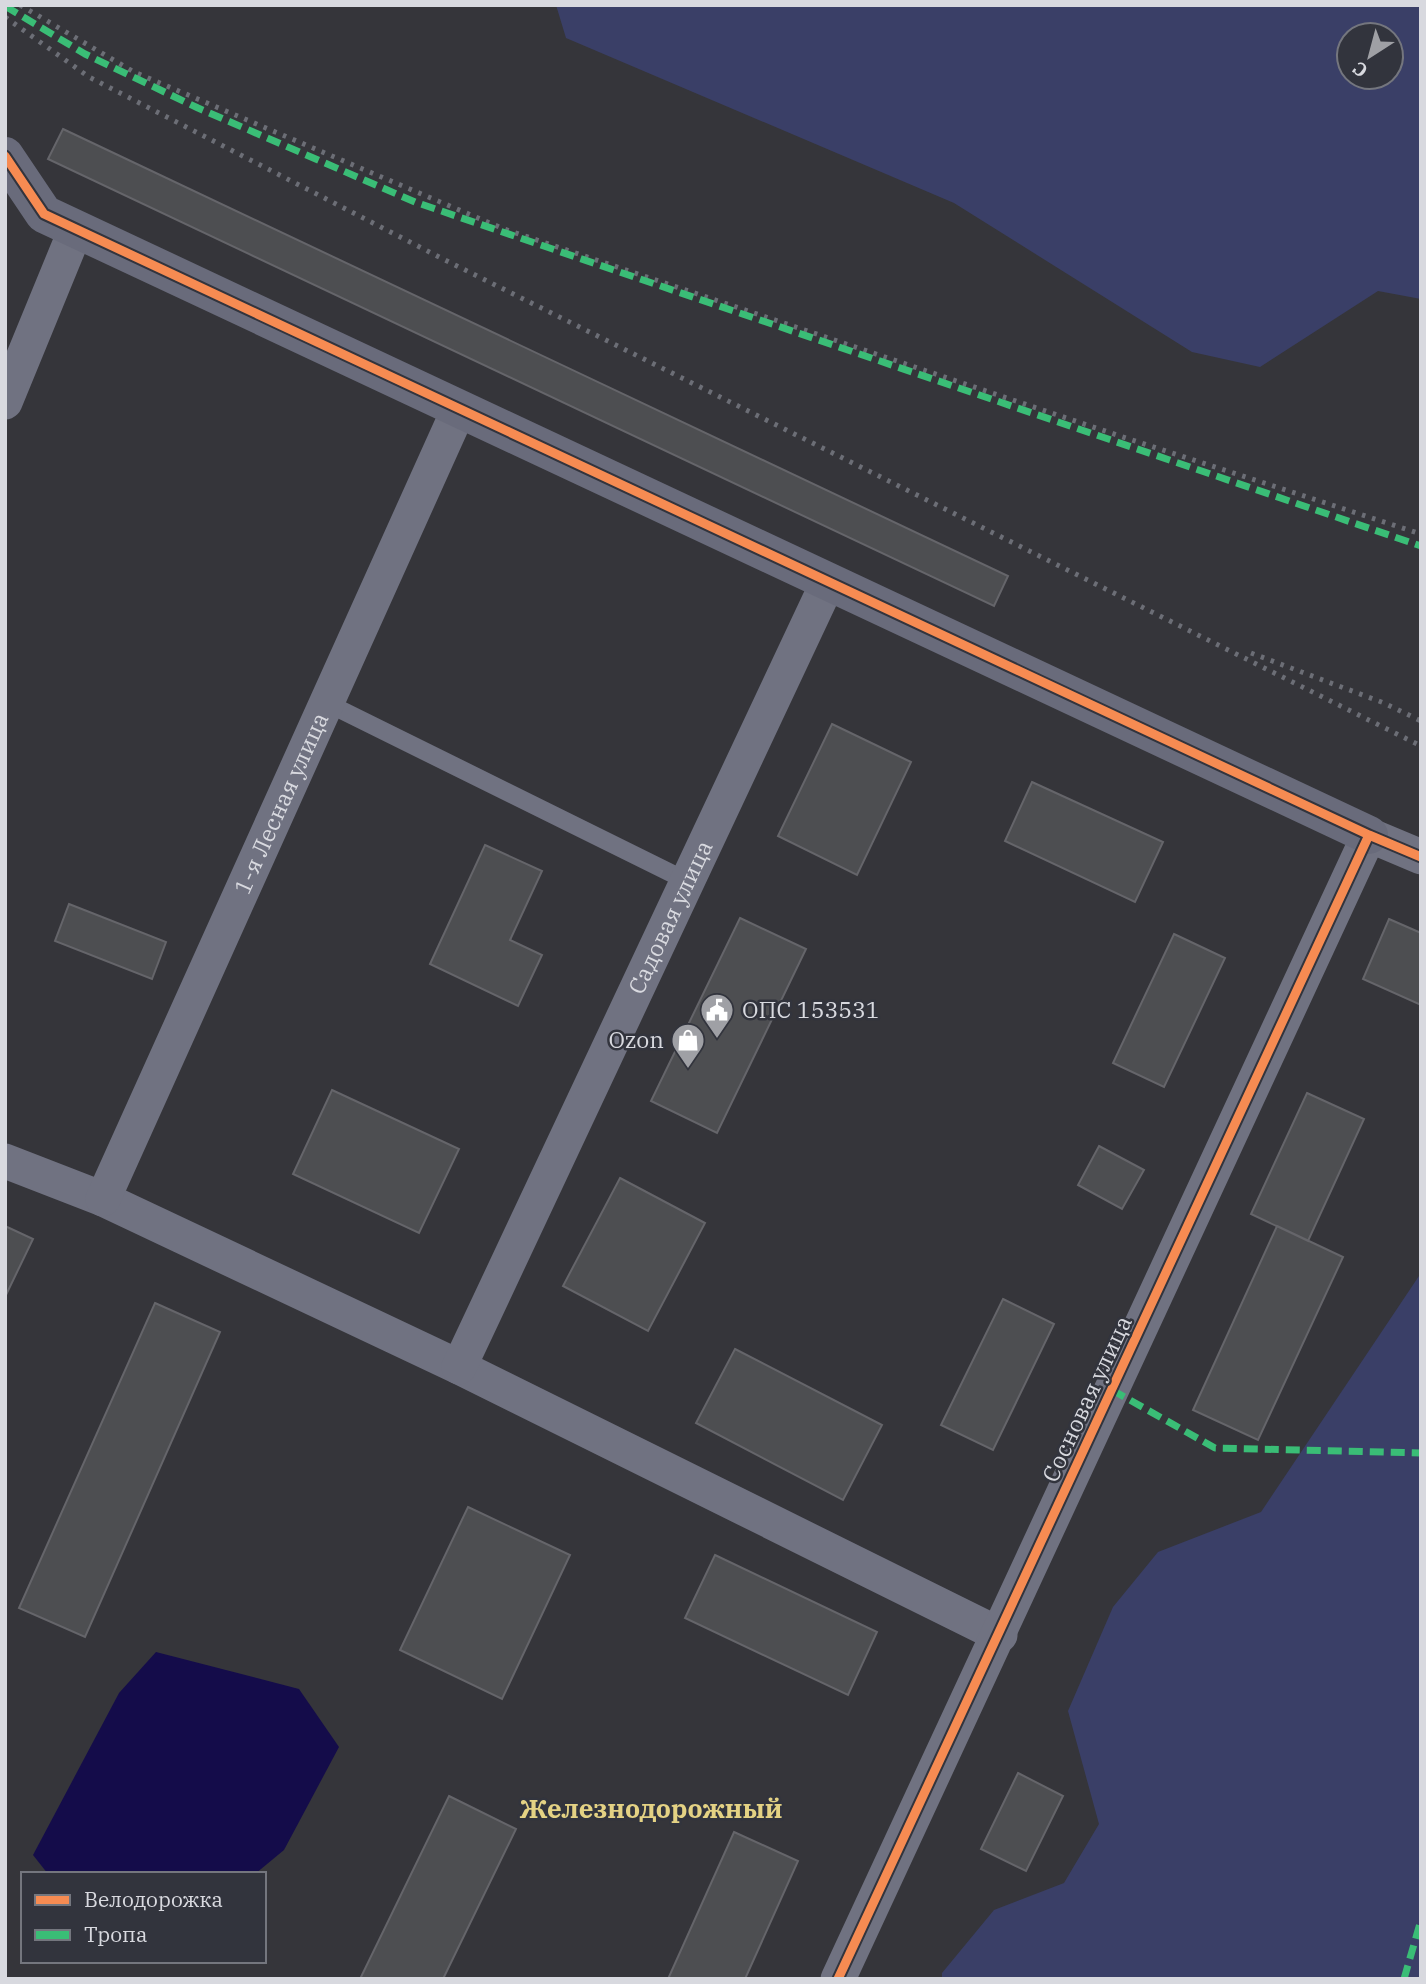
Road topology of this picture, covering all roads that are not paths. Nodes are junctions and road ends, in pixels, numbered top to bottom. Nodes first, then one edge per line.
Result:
1 (5, 156) edge
2 (76, 229) junction
3 (5, 402) edge
4 (459, 409) junction
5 (828, 582) junction
6 (327, 703) junction
7 (1369, 835) junction
8 (1421, 857) edge
9 (687, 881) junction
10 (5, 1161) edge
11 (103, 1199) junction
12 (459, 1367) junction
13 (1000, 1635) junction
14 (838, 1979) edge

1 - 2 street
2 - 3 street
2 - 4 street
4 - 5 street
4 - 6 street, 1-я Лесная улица
5 - 7 street
5 - 9 street, Садовая улица
6 - 9 lane
6 - 11 street, 1-я Лесная улица
7 - 8 street
7 - 13 street, Сосновая улица
9 - 12 street, Садовая улица
10 - 11 street
11 - 12 street
12 - 13 street
13 - 14 street, Сосновая улица

